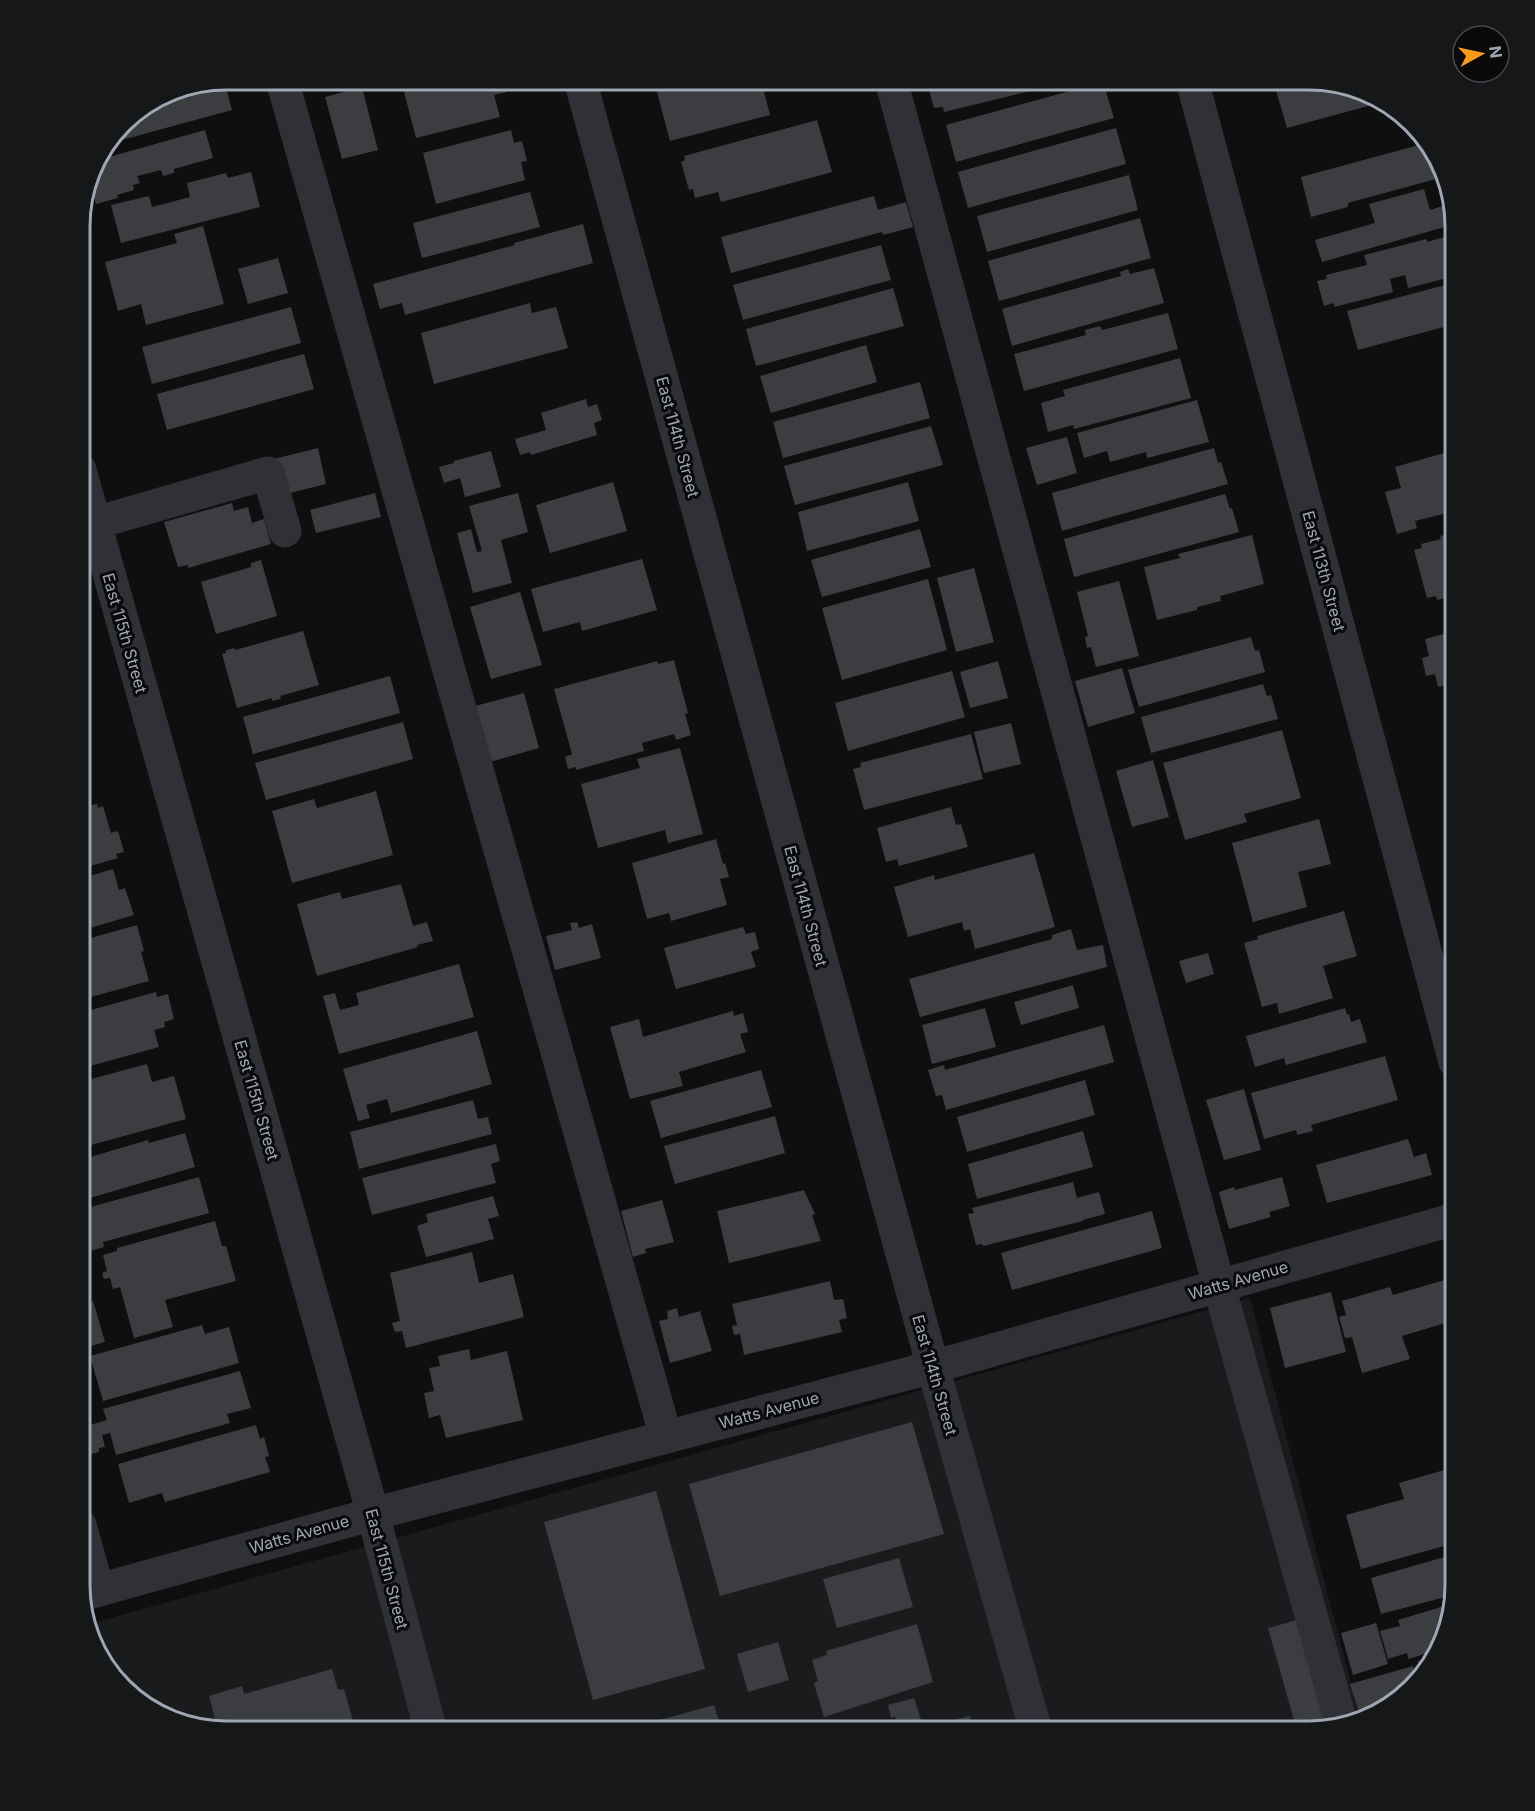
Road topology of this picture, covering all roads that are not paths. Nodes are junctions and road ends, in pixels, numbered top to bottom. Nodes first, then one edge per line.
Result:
1 (285, 90) edge
2 (583, 90) edge
3 (894, 90) edge
4 (1195, 90) edge
5 (90, 505) edge
6 (95, 523) junction
7 (285, 531) dead end
8 (1445, 1025) edge
9 (1445, 1222) edge
10 (1219, 1286) junction
11 (933, 1367) junction
12 (666, 1437) junction
13 (373, 1514) junction
14 (90, 1592) edge
15 (1340, 1717) edge
16 (428, 1721) edge
17 (1033, 1721) edge

1 - 12 street
2 - 11 street, East 114th Street
3 - 10 street
4 - 8 street, East 113th Street
5 - 6 street, East 115th Street
6 - 7 street
6 - 13 street, East 115th Street
9 - 10 street, Watts Avenue
10 - 11 street, Watts Avenue
10 - 15 street
11 - 12 street, Watts Avenue
11 - 17 street, East 114th Street
12 - 13 street, Watts Avenue
13 - 14 street, Watts Avenue
13 - 16 street, East 115th Street

